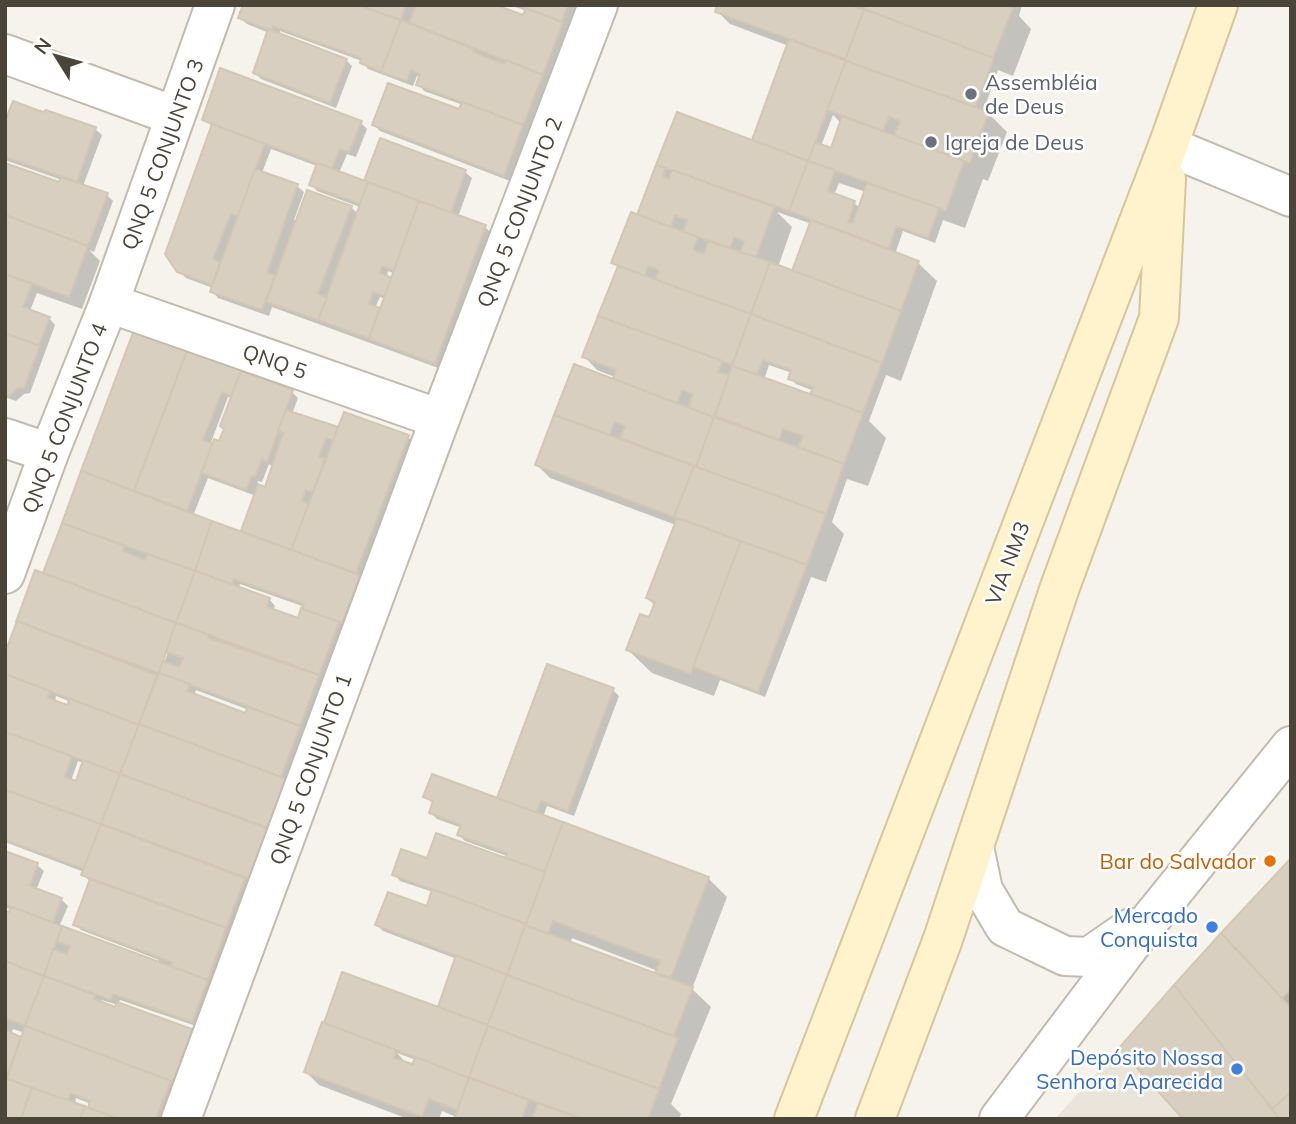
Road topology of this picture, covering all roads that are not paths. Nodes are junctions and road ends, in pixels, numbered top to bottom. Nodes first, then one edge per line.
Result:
1 (215, 5) edge
2 (598, 5) edge
3 (1218, 5) edge
4 (5, 54) edge
5 (175, 116) junction
6 (1168, 146) junction
7 (1291, 197) edge
8 (109, 303) junction
9 (440, 419) junction
10 (5, 438) edge
11 (50, 453) junction
12 (5, 573) edge
13 (1290, 749) edge
14 (974, 847) junction
15 (1156, 912) junction
16 (181, 1119) edge
17 (794, 1119) edge
18 (875, 1119) edge
19 (999, 1119) edge

1 - 5 street, QNQ 5 CONJUNTO 3
2 - 9 street, QNQ 5 CONJUNTO 2
3 - 6 main road, VIA NM3
4 - 5 street
5 - 8 street, QNQ 5 CONJUNTO 3
6 - 7 street
6 - 14 main road
6 - 17 main road, VIA NM3
8 - 9 street, QNQ 5
8 - 11 street, QNQ 5 CONJUNTO 4
9 - 16 street, QNQ 5 CONJUNTO 1
10 - 11 street
11 - 12 street, QNQ 5 CONJUNTO 4
13 - 15 street
14 - 15 street
14 - 18 main road
15 - 19 street

